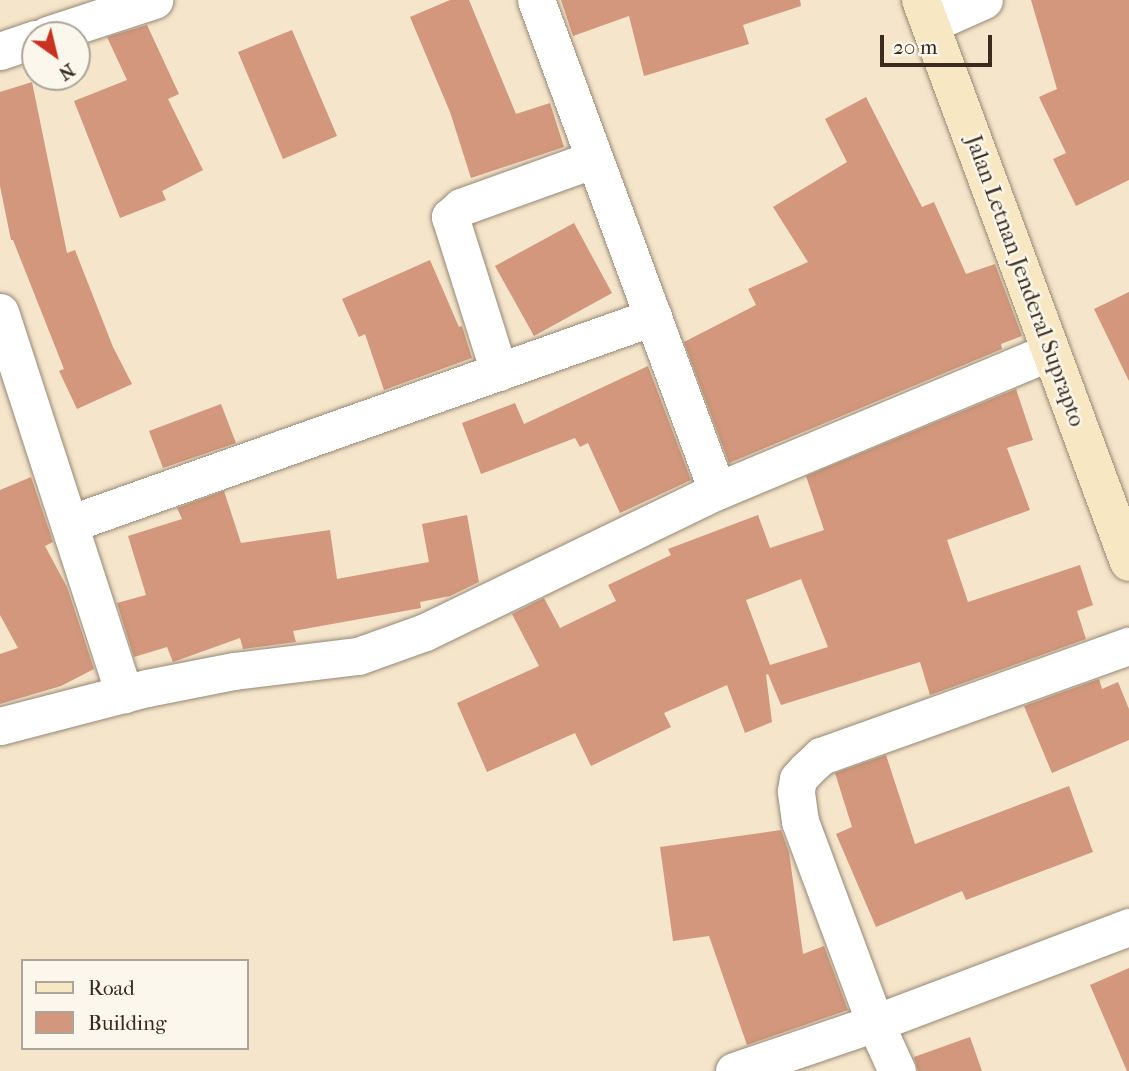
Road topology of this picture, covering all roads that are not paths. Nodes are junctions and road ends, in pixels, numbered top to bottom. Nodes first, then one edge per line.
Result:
1 (154, 0) edge
2 (536, 0) edge
3 (984, 0) edge
4 (926, 12) edge
5 (90, 21) edge
6 (21, 44) edge
7 (0, 51) edge
8 (594, 159) junction
9 (0, 312) edge
10 (653, 317) junction
11 (1051, 351) junction
12 (499, 372) junction
13 (717, 491) junction
14 (69, 524) junction
15 (1129, 562) edge
16 (1129, 646) edge
17 (124, 694) junction
18 (0, 726) edge
19 (1129, 927) edge
20 (875, 1023) junction
21 (734, 1071) edge
22 (897, 1071) edge

1 - 5 street
2 - 8 street
3 - 4 street
4 - 11 main road, Jalan Letnan Jenderal Suprapto
6 - 7 street
8 - 10 street
8 - 12 street
9 - 14 street
10 - 12 street
10 - 13 street
11 - 13 street
11 - 15 main road, Jalan Letnan Jenderal Suprapto
12 - 14 street
13 - 17 street
14 - 17 street
16 - 20 street
17 - 18 street
19 - 20 street
20 - 21 street
20 - 22 street

